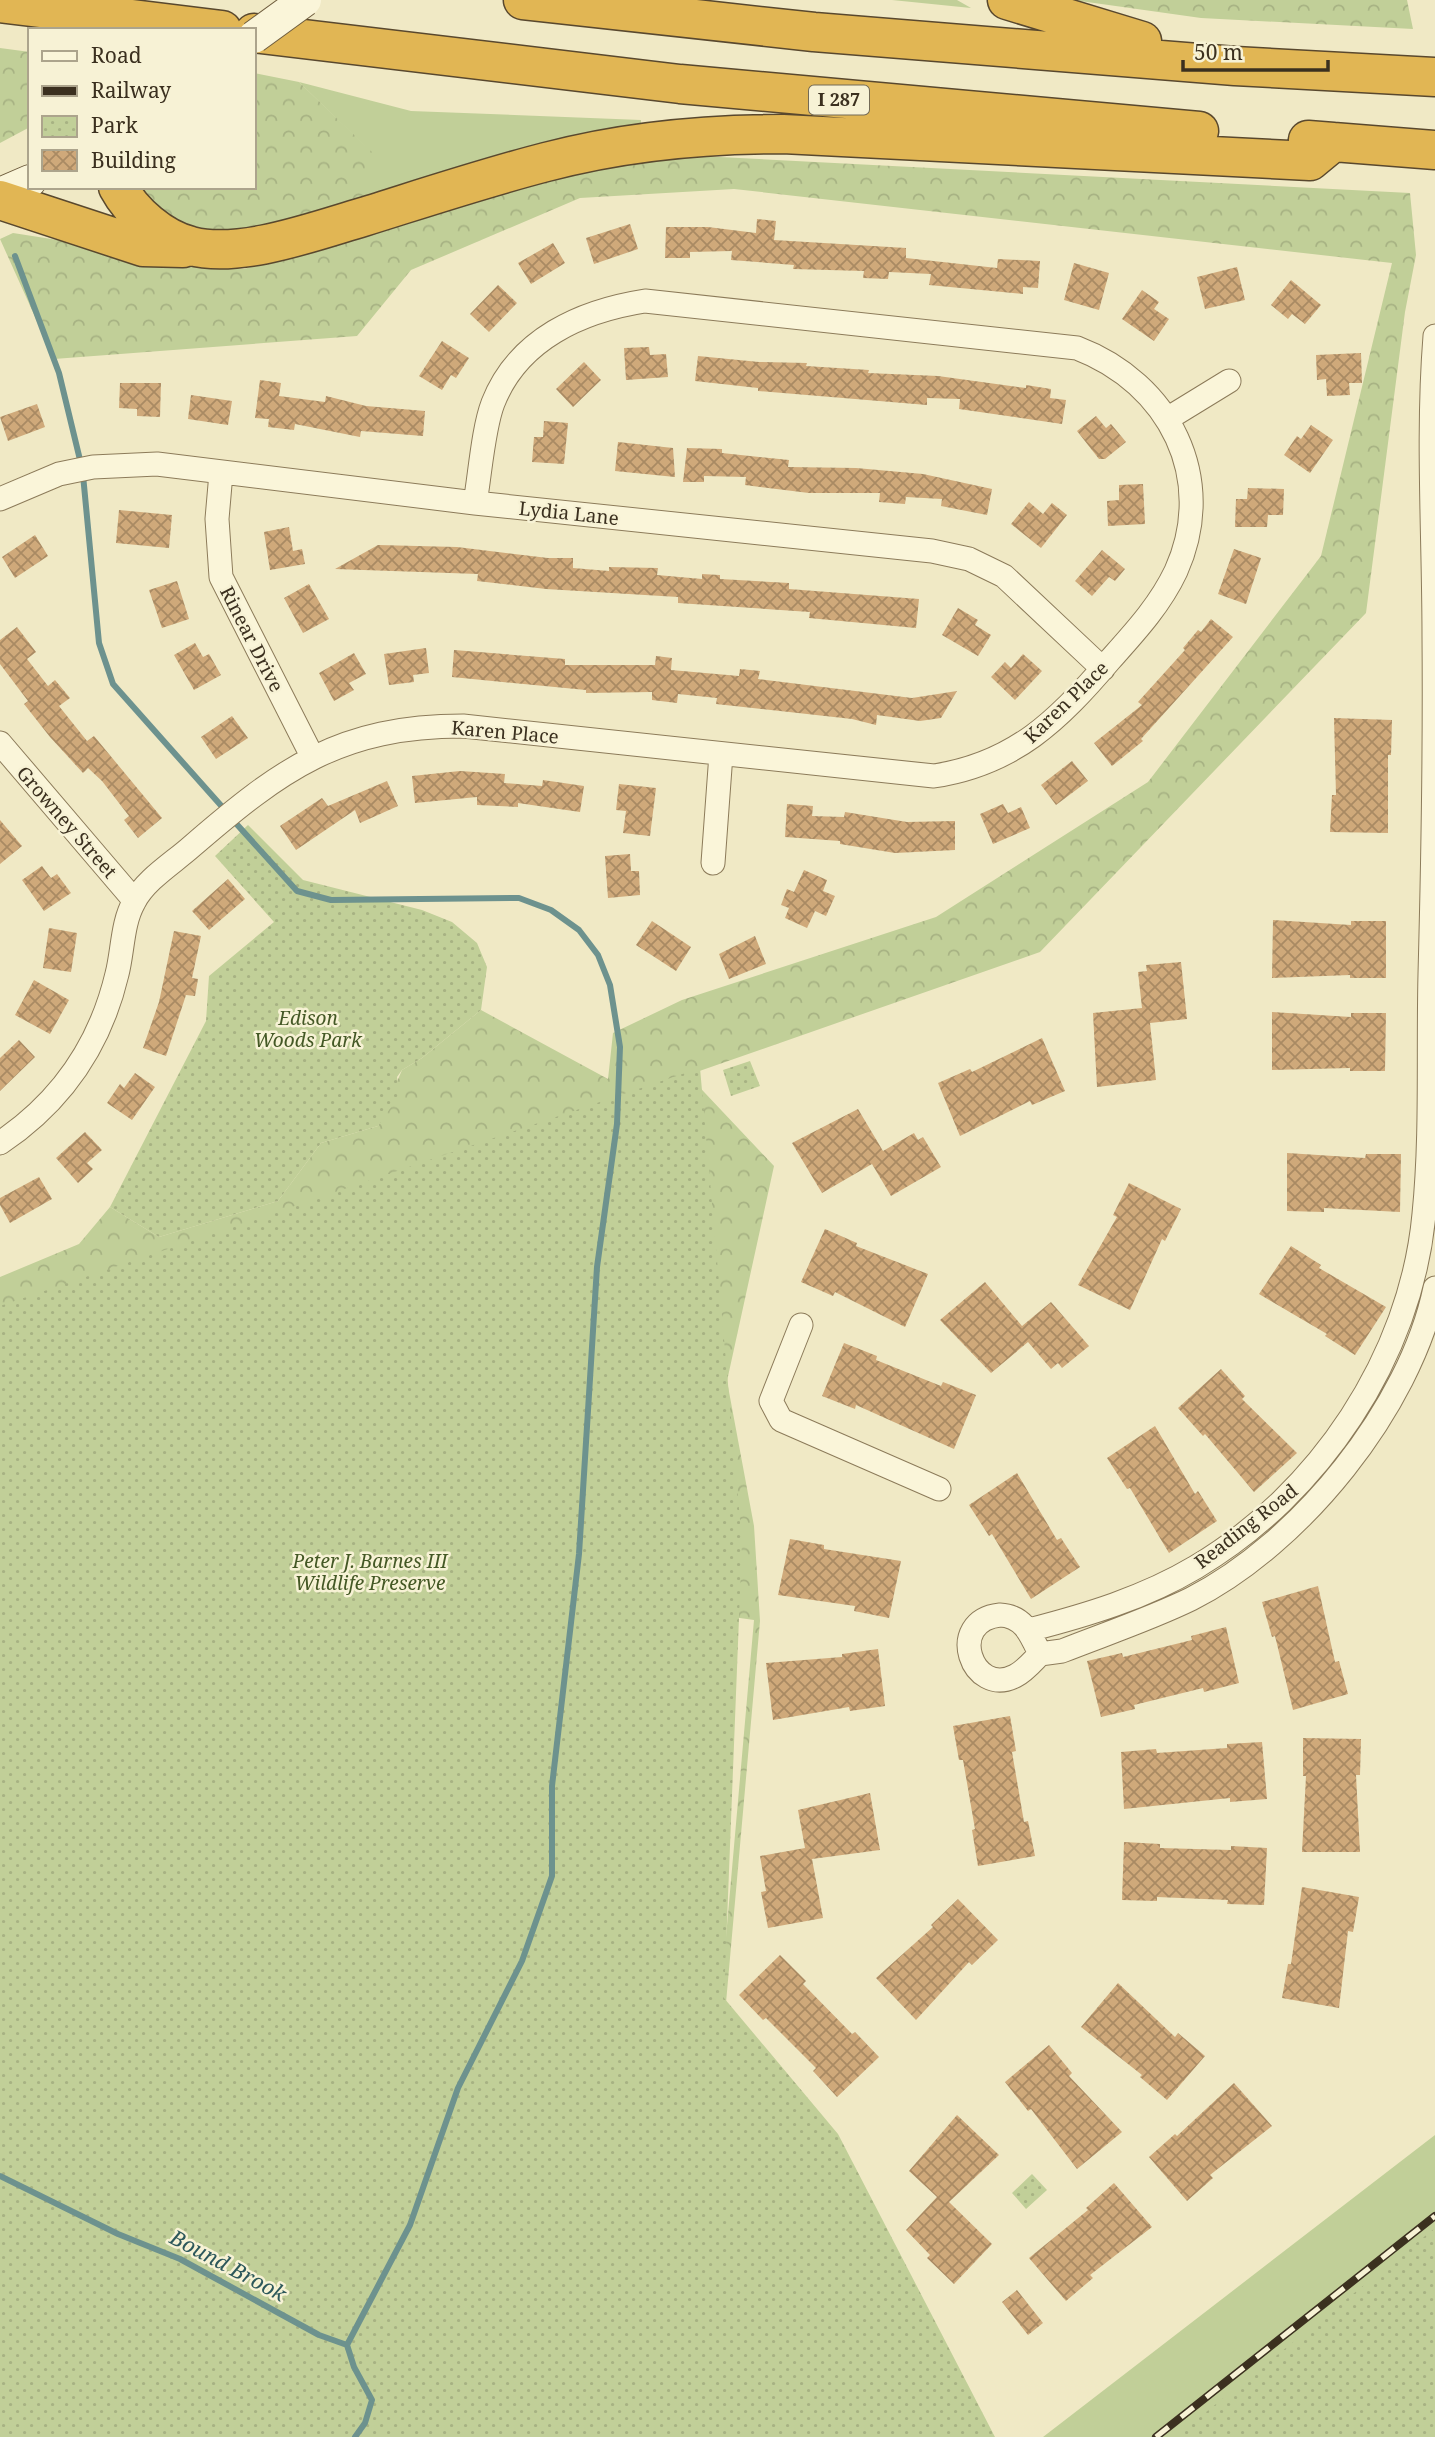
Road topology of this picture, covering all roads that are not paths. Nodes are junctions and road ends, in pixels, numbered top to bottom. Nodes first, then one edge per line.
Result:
1 (305, 0) edge
2 (523, 0) edge
3 (1007, 0) edge
4 (0, 3) edge
5 (206, 28) edge
6 (256, 34) edge
7 (256, 35) edge
8 (1235, 66) junction
9 (1423, 76) edge
10 (1333, 142) junction
11 (1435, 150) edge
12 (28, 182) edge
13 (119, 189) edge
14 (0, 194) edge
15 (0, 200) edge
16 (191, 246) junction
17 (1435, 336) edge
18 (1229, 381) dead end
19 (1167, 419) junction
20 (221, 473) junction
21 (0, 499) edge
22 (475, 503) junction
23 (1103, 669) junction
24 (0, 743) edge
25 (721, 754) junction
26 (312, 756) junction
27 (713, 863) dead end
28 (134, 900) junction
29 (0, 1143) edge
30 (1435, 1288) edge
31 (801, 1325) dead end
32 (939, 1489) dead end
33 (1028, 1630) junction
34 (1040, 1654) junction

1 - 6 main road, bridge
2 - 8 highway
3 - 8 highway
4 - 5 highway
7 - 10 highway, I 287
8 - 9 highway
10 - 11 highway, I 287
10 - 16 highway
12 - 14 main road
13 - 16 highway
15 - 16 highway
17 - 33 street, Reading Road
18 - 19 street
19 - 22 street, Karen Place
19 - 23 street, Karen Place
20 - 21 street, Lydia Lane
20 - 22 street, Lydia Lane
20 - 26 street, Rinear Drive
22 - 23 street, Lydia Lane
23 - 25 street, Karen Place
24 - 28 street, Growney Street
25 - 26 street, Karen Place
25 - 27 street
26 - 28 street, Karen Place
28 - 29 street
30 - 34 street, Reading Road
31 - 32 street
33 - 34 street
33 - 34 street

